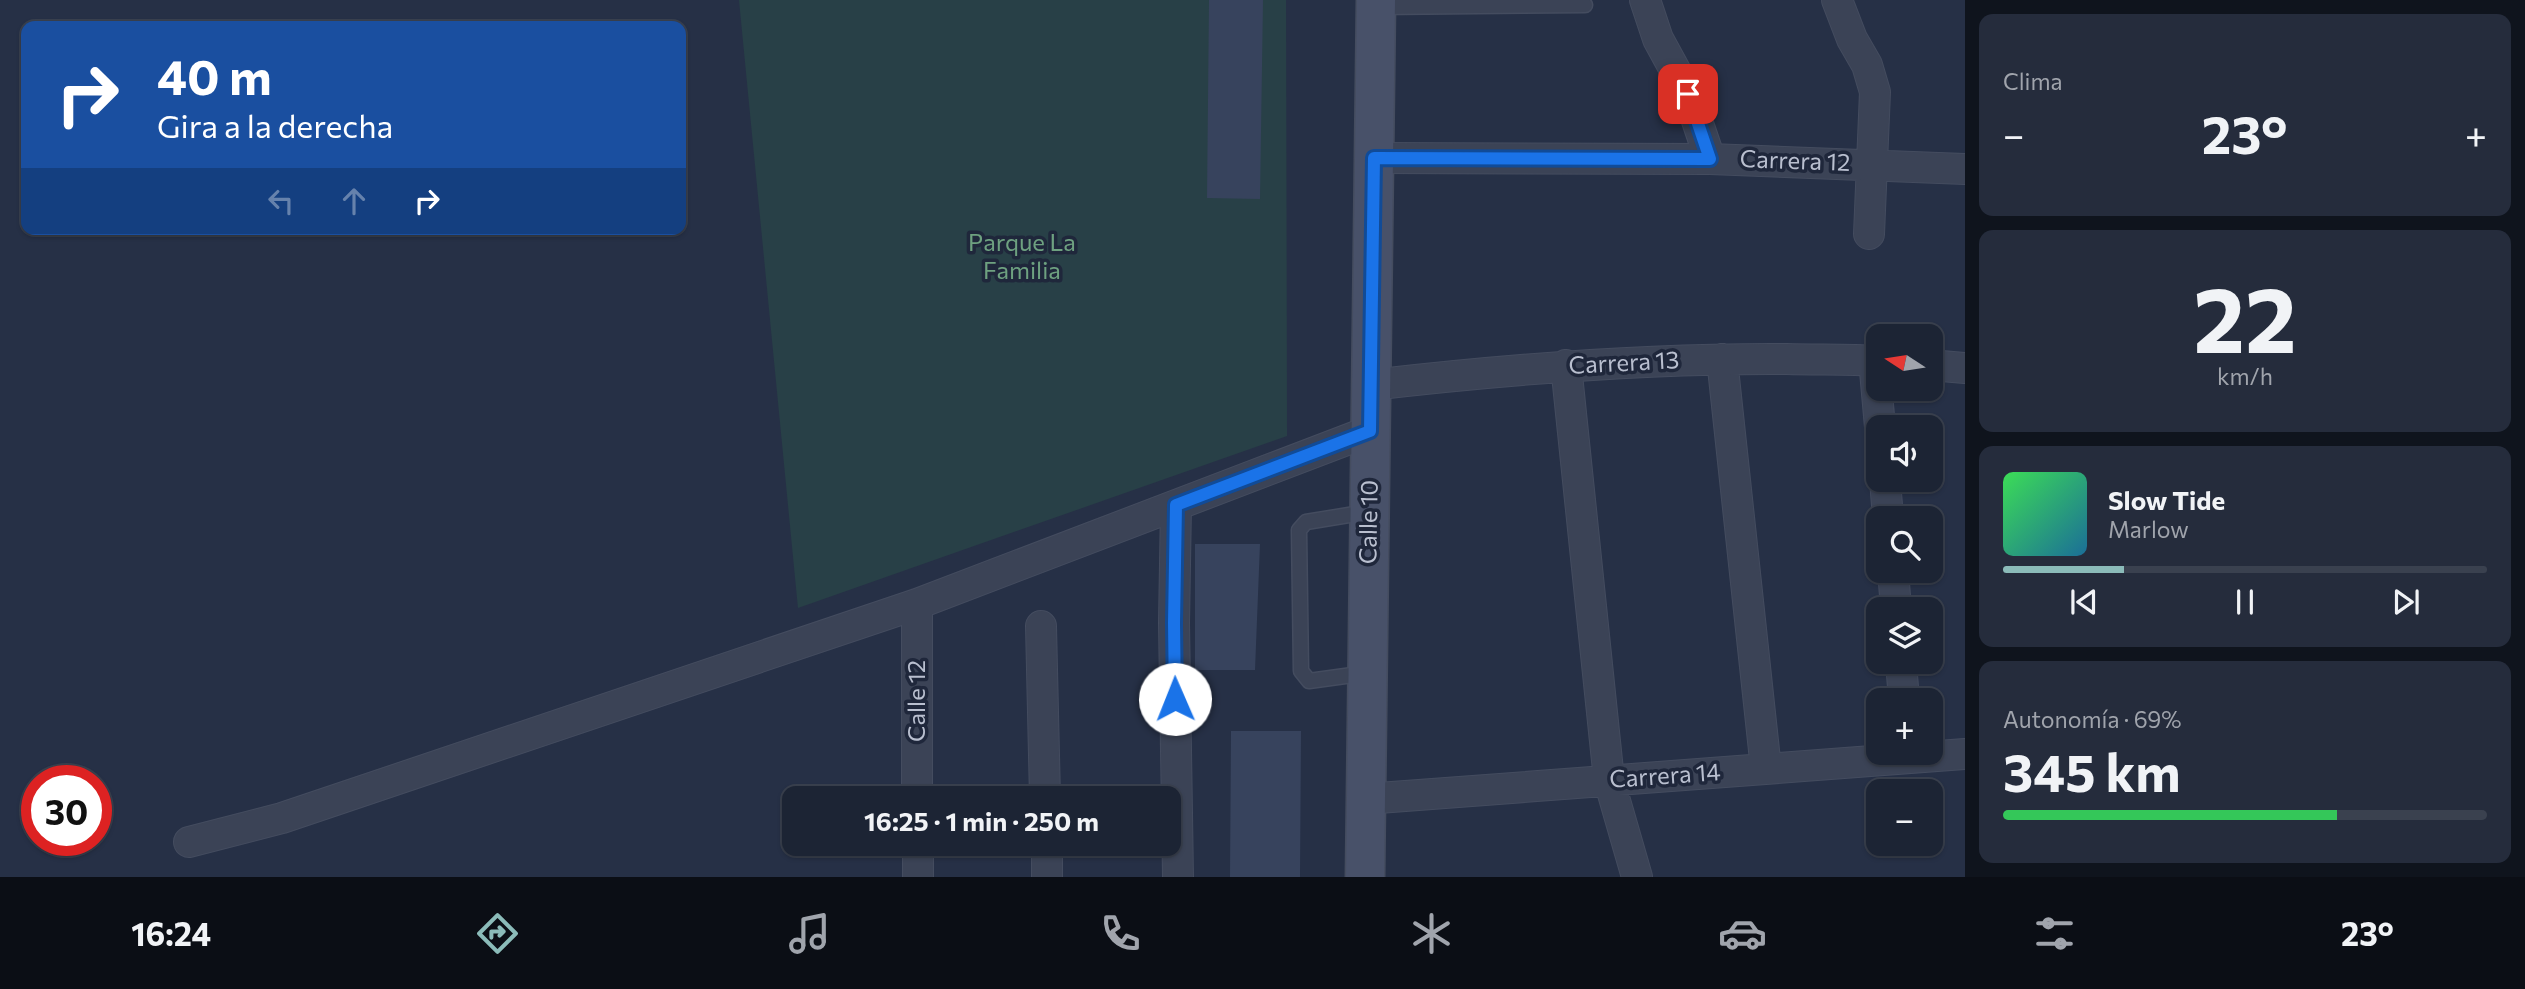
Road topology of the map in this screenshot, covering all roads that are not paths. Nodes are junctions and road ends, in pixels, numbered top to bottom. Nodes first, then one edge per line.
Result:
1 (1645, 0) edge
2 (1837, 0) edge
3 (1376, 4) edge
4 (1585, 5) dead end
5 (1374, 158) junction
6 (1710, 159) junction
7 (1872, 164) junction
8 (1965, 169) edge
9 (1869, 234) dead end
10 (1722, 359) junction
11 (1866, 360) edge
12 (1566, 365) junction
13 (1943, 366) edge
14 (1965, 368) edge
15 (1371, 385) junction
16 (1370, 431) junction
17 (1176, 505) junction
18 (1369, 512) junction
19 (916, 604) junction
20 (1041, 626) dead end
21 (1367, 673) junction
22 (1943, 754) edge
23 (1965, 754) edge
24 (1866, 759) edge
25 (1766, 769) junction
26 (1609, 780) junction
27 (917, 786) edge
28 (1045, 786) edge
29 (1365, 799) junction
30 (189, 842) dead end
31 (918, 856) edge
32 (1046, 856) edge
33 (918, 877) edge
34 (1047, 877) edge
35 (1178, 877) edge
36 (1365, 877) edge
37 (1637, 877) edge

1 - 6 street
2 - 7 street
3 - 4 lane
3 - 5 street, Calle 10
5 - 6 street, Carrera 12
5 - 15 street, Calle 10
6 - 7 street, Carrera 12
7 - 8 street, Carrera 12
7 - 9 street
10 - 11 street, Carrera 13
10 - 12 street, Carrera 13
10 - 25 street
12 - 15 street, Carrera 13
12 - 26 street
13 - 14 street
15 - 16 street, Calle 10
16 - 17 street
16 - 18 street, Calle 10
17 - 19 street
17 - 35 street
18 - 21 street, Calle 10
18 - 21 lane
19 - 27 street, Calle 12
19 - 30 street
20 - 28 street
21 - 29 street, Calle 10
22 - 23 street, Carrera 14
24 - 25 street, Carrera 14
25 - 26 street, Carrera 14
26 - 29 street, Carrera 14
26 - 37 street
29 - 36 street, Calle 10
31 - 33 street
32 - 34 street

